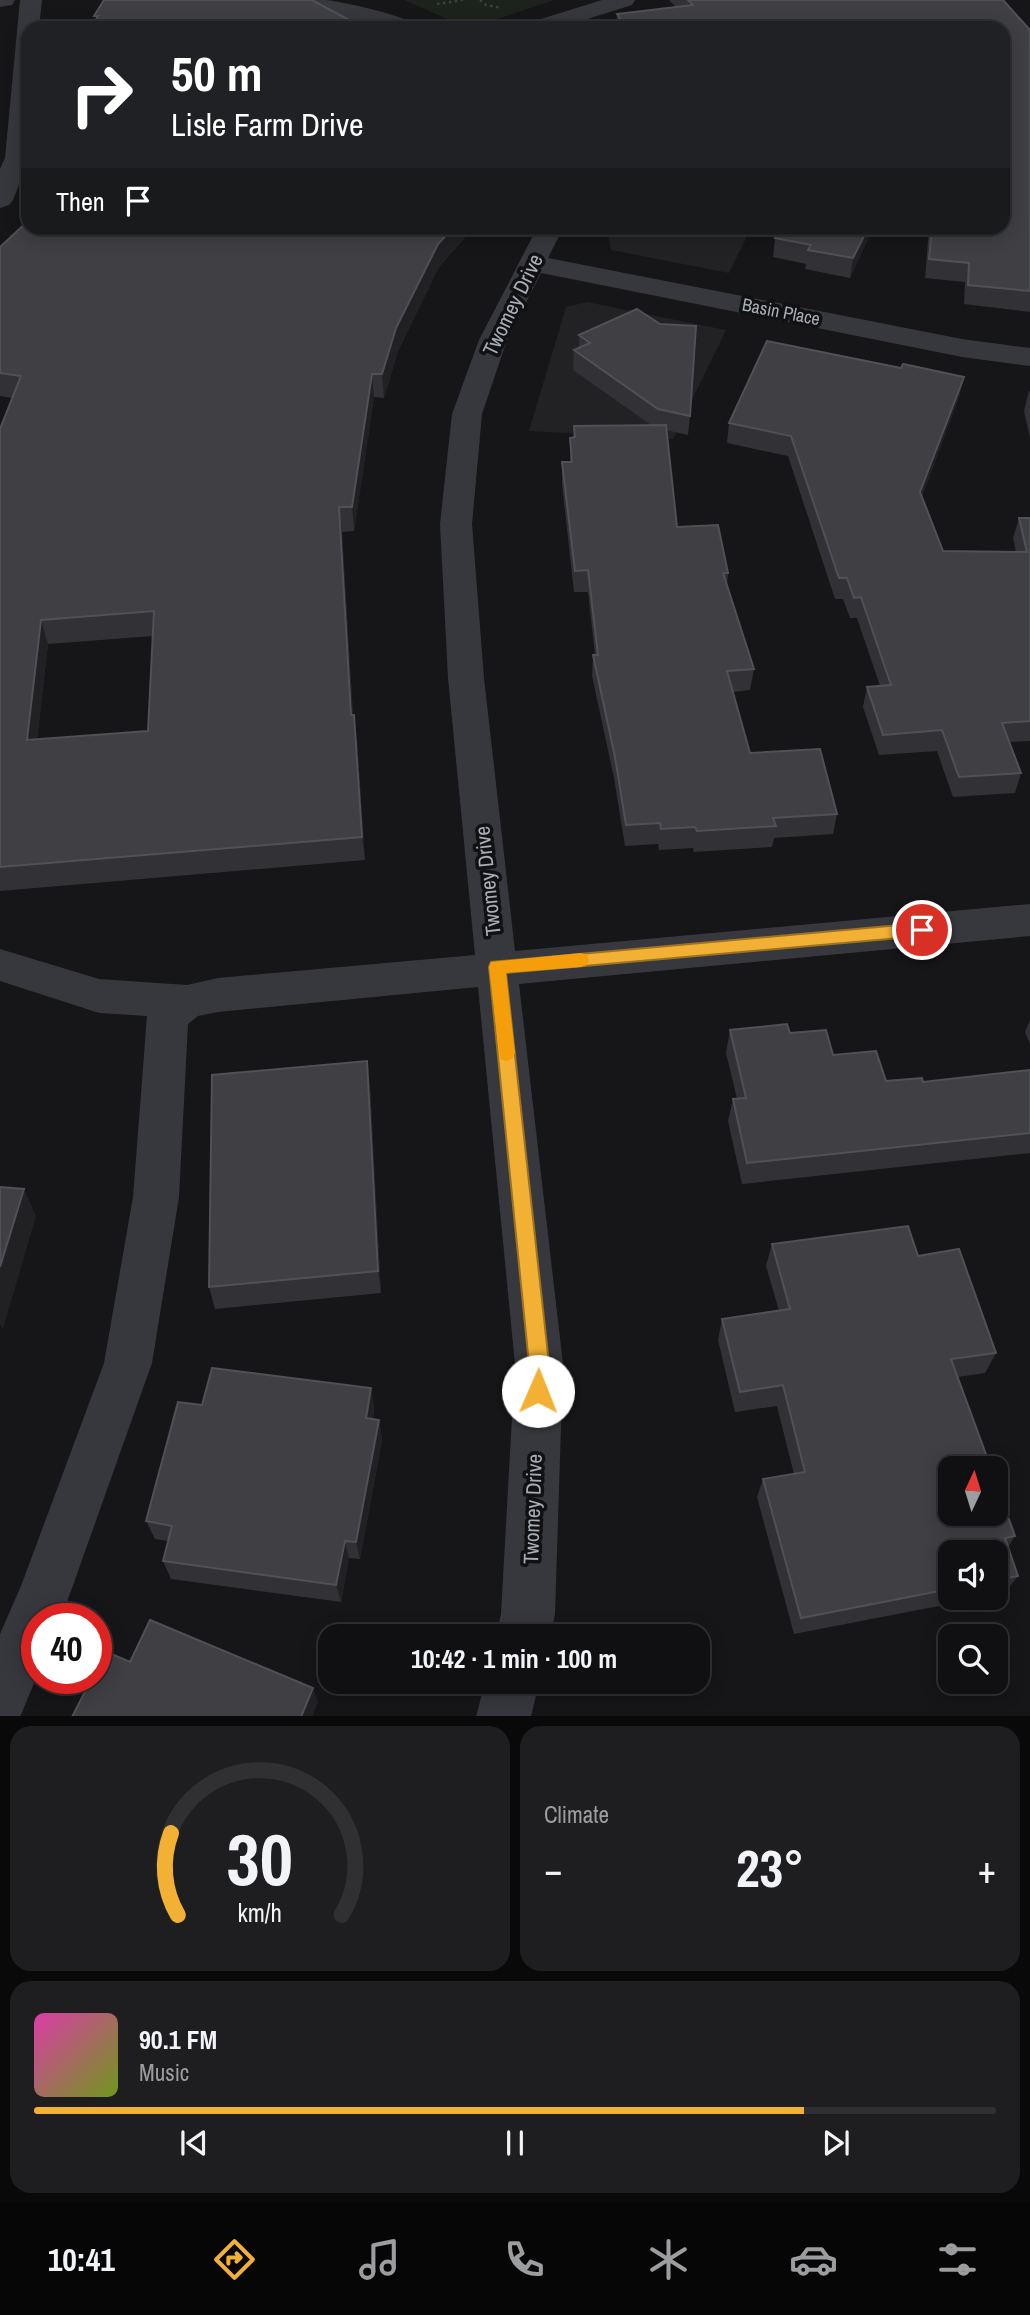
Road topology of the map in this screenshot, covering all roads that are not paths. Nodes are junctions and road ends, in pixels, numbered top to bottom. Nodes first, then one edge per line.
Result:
1 (31, 0) edge
2 (299, 0) edge
3 (624, 0) edge
4 (30, 21) edge
5 (388, 21) edge
6 (558, 21) edge
7 (21, 113) edge
8 (0, 200) edge
9 (547, 235) edge
10 (533, 263) junction
11 (1030, 357) edge
12 (1030, 920) edge
13 (0, 965) edge
14 (497, 967) junction
15 (187, 1002) junction
16 (526, 1624) edge
17 (509, 1694) edge
18 (0, 1698) edge
19 (503, 1716) edge

1 - 4 street
2 - 5 street
3 - 6 street
7 - 8 street
9 - 10 street, Twomey Drive
10 - 11 street, Basin Place
10 - 14 street, Twomey Drive
12 - 14 street
13 - 15 street
14 - 15 street
14 - 16 street, Twomey Drive
15 - 18 street
17 - 19 street

